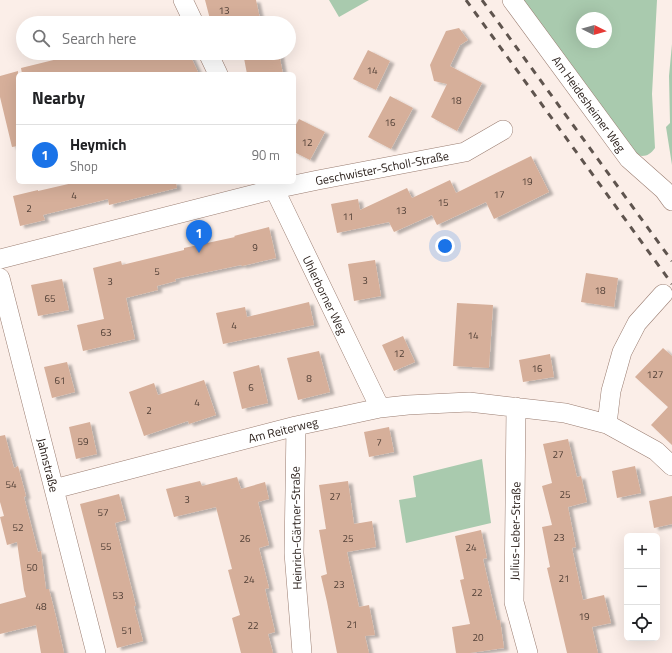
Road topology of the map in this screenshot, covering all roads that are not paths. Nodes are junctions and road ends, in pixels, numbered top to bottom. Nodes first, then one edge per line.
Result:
1 (183, 0) edge
2 (512, 0) edge
3 (191, 16) edge
4 (211, 60) edge
5 (217, 72) edge
6 (503, 130) dead end
7 (296, 183) edge
8 (288, 184) edge
9 (273, 186) edge
10 (672, 201) edge
11 (0, 259) edge
12 (0, 278) edge
13 (663, 294) dead end
14 (516, 407) junction
15 (380, 408) junction
16 (607, 424) junction
17 (296, 426) junction
18 (672, 466) edge
19 (54, 489) junction
20 (96, 653) edge
21 (302, 653) edge
22 (528, 653) edge

1 - 3 street
2 - 10 street, Am Heidesheimer Weg
4 - 5 street
6 - 7 street, Geschwister-Scholl-Straße
8 - 9 street, Geschwister-Scholl-Straße
9 - 11 street, Geschwister-Scholl-Straße
9 - 15 street, Uhlerborner Weg
12 - 19 street, Jahnstraße
13 - 16 street
14 - 15 street, Am Reiterweg
14 - 16 street, Am Reiterweg
14 - 22 street, Julius-Leber-Straße
15 - 17 street, Am Reiterweg
16 - 18 street, Am Reiterweg
17 - 19 street, Am Reiterweg
17 - 21 street, Heinrich-Gärtner-Straße
19 - 20 street, Jahnstraße

